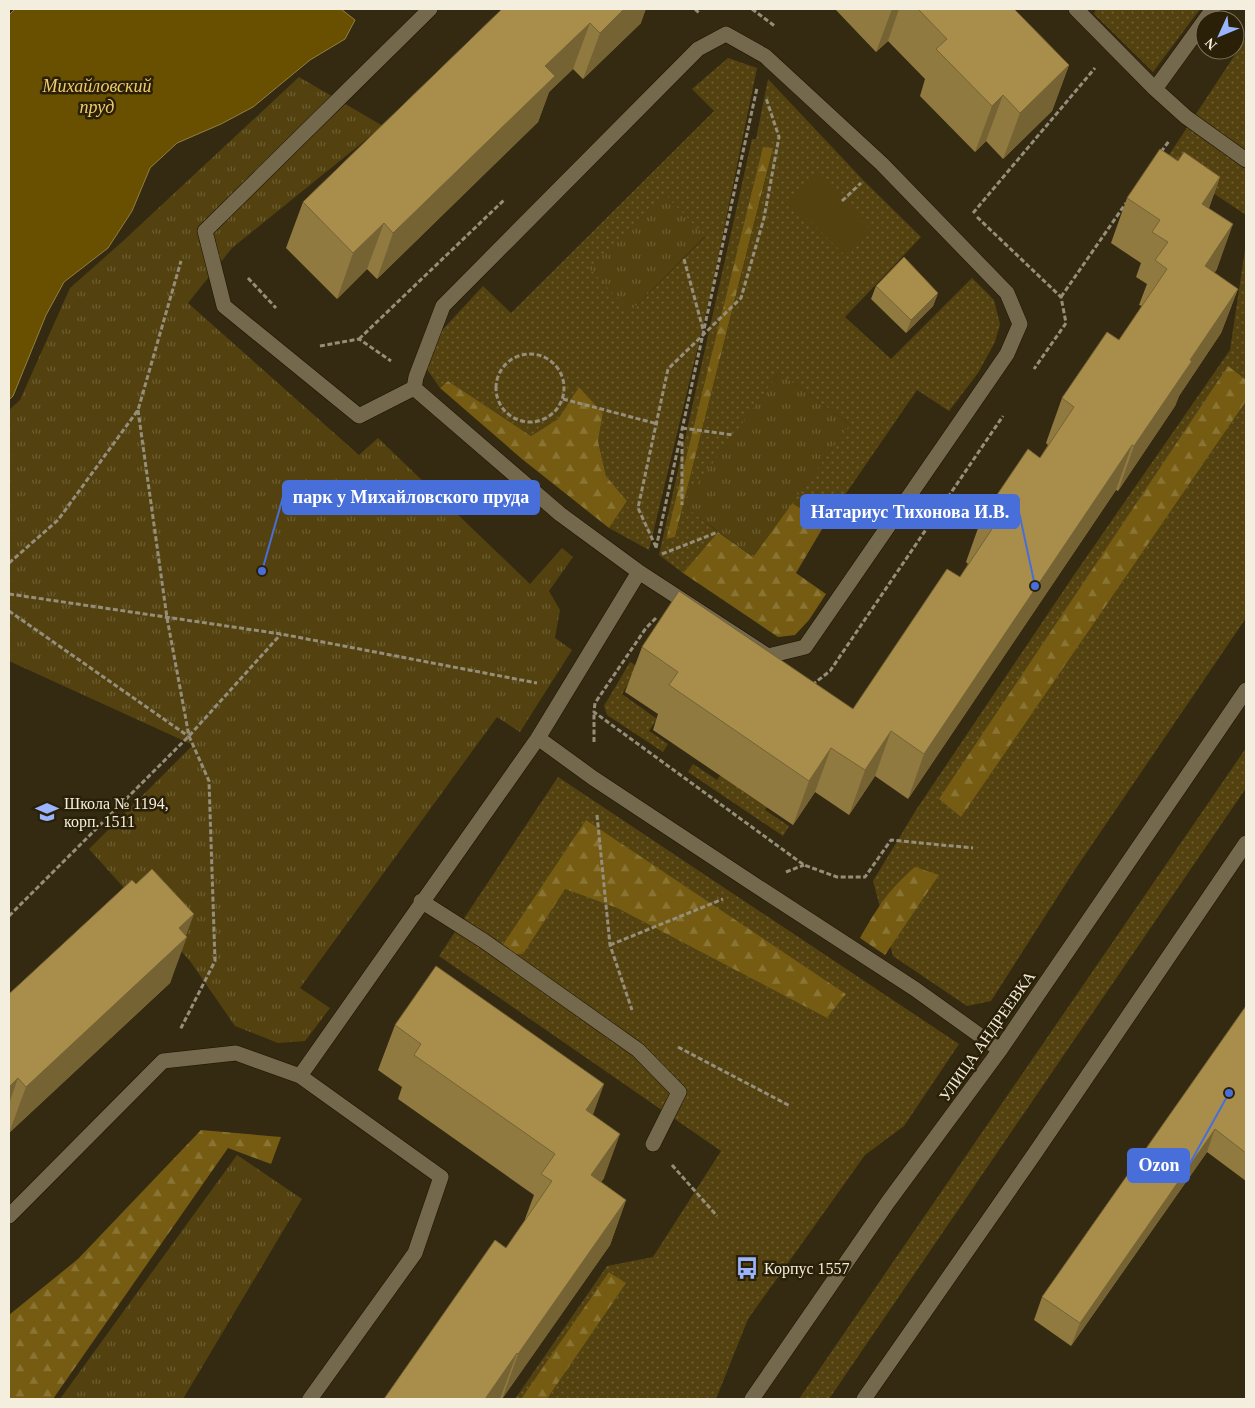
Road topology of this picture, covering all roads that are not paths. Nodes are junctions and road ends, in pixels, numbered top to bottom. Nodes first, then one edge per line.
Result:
1 (430, 9) edge
2 (1076, 9) edge
3 (1213, 9) edge
4 (1155, 89) junction
5 (1246, 160) edge
6 (414, 388) junction
7 (639, 572) junction
8 (1245, 695) edge
9 (538, 738) junction
10 (1246, 843) edge
11 (422, 901) junction
12 (1000, 1050) junction
13 (300, 1076) junction
14 (654, 1144) road end
15 (9, 1216) edge
16 (310, 1399) edge
17 (752, 1399) edge
18 (864, 1399) edge

1 - 6 main road
2 - 4 main road
3 - 4 main road
4 - 5 main road
6 - 7 main road
6 - 7 main road
7 - 9 main road
8 - 12 main road, УЛИЦА АНДРЕЕВКА
9 - 11 main road
9 - 12 main road
10 - 18 main road
11 - 13 main road
11 - 14 main road
12 - 17 main road, УЛИЦА АНДРЕЕВКА
13 - 15 main road
13 - 16 main road

